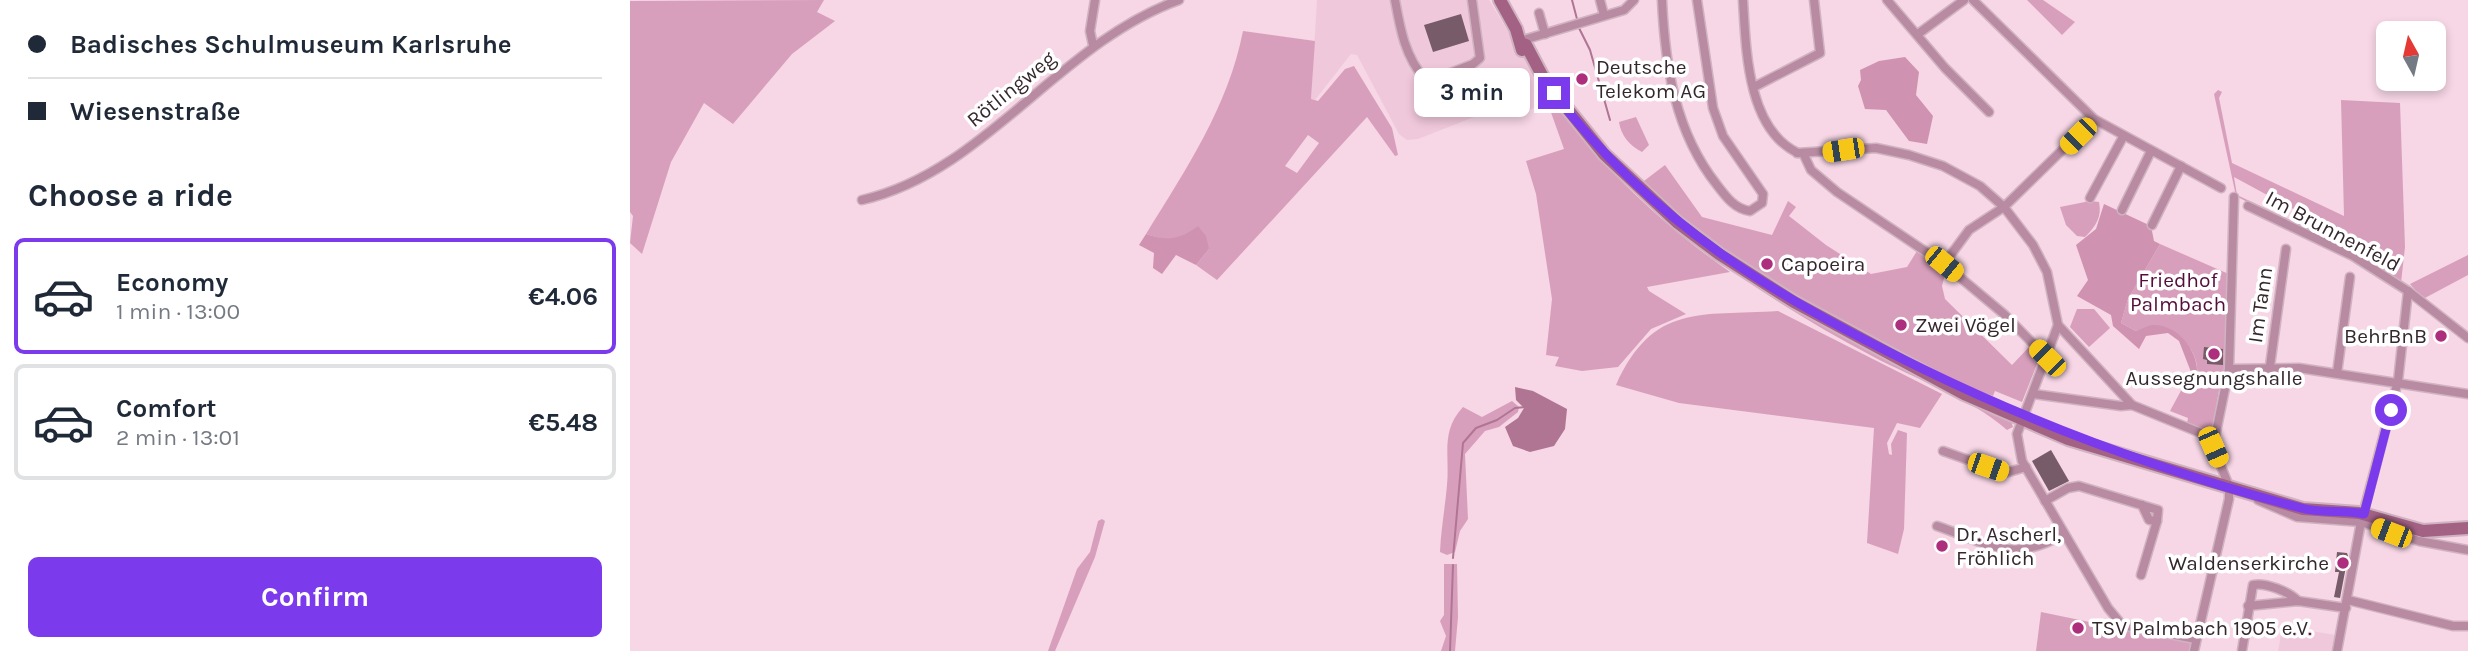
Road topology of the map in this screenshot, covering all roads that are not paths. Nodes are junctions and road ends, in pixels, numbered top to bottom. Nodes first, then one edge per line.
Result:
1 (1095, 0) edge
2 (1179, 0) edge
3 (1395, 0) edge
4 (1472, 0) edge
5 (1494, 0) edge
6 (1500, 0) edge
7 (1600, 0) edge
8 (1634, 0) edge
9 (1662, 0) edge
10 (1697, 0) edge
11 (1743, 0) edge
12 (1814, 0) edge
13 (1887, 0) edge
14 (1964, 0) edge
15 (1973, 0) edge
16 (1167, 2) edge
17 (1539, 13) dead end
18 (1604, 15) junction
19 (1545, 34) junction
20 (1918, 34) junction
21 (1521, 43) junction
22 (1093, 45) junction
23 (1754, 87) junction
24 (1989, 112) dead end
25 (2094, 119) junction
26 (2123, 137) junction
27 (2151, 151) junction
28 (1800, 154) junction
29 (2181, 166) junction
30 (2221, 188) dead end
31 (2234, 197) dead end
32 (2090, 198) dead end
33 (862, 200) dead end
34 (2248, 206) dead end
35 (2004, 207) junction
36 (2122, 210) dead end
37 (2152, 225) dead end
38 (2286, 249) dead end
39 (1944, 264) junction
40 (2350, 277) dead end
41 (2409, 291) junction
42 (2058, 326) junction
43 (2468, 338) edge
44 (2047, 358) junction
45 (2270, 366) junction
46 (2229, 369) junction
47 (2337, 373) junction
48 (2398, 381) junction
49 (2034, 394) junction
50 (2468, 394) edge
51 (2132, 405) junction
52 (2024, 418) junction
53 (2213, 438) junction
54 (1942, 451) dead end
55 (2026, 467) junction
56 (2229, 486) junction
57 (2045, 501) junction
58 (2362, 518) junction
59 (1937, 526) dead end
60 (2468, 528) edge
61 (2064, 534) junction
62 (2468, 550) edge
63 (2141, 575) dead end
64 (2298, 601) junction
65 (2347, 604) junction
66 (2248, 606) junction
67 (2468, 626) edge
68 (2196, 639) junction
69 (2194, 651) edge
70 (2242, 651) edge
71 (2337, 651) edge

1 - 22 street
2 - 16 street, Rötlingweg
3 - 4 street
5 - 21 main road
6 - 21 main road
7 - 18 street
8 - 18 street
9 - 10 street
11 - 23 street
12 - 23 street
13 - 20 street
14 - 20 street
15 - 25 street
16 - 22 street, Rötlingweg
17 - 19 street
18 - 19 street
19 - 21 street
20 - 24 street
21 - 52 main road
22 - 33 street, Rötlingweg
23 - 28 street
25 - 26 street
25 - 35 street
26 - 27 street
26 - 32 street
27 - 29 street
27 - 36 street
28 - 35 street
28 - 39 street
29 - 30 street
29 - 37 street
31 - 46 street
34 - 41 street, Im Brunnenfeld
35 - 39 street
35 - 42 street
38 - 45 street, Im Tann
39 - 44 street
40 - 47 street
41 - 43 street, Im Brunnenfeld
41 - 48 street
42 - 44 street
42 - 51 street
44 - 49 street
45 - 46 street
45 - 47 street
46 - 53 street
47 - 48 street
48 - 50 street
48 - 58 street
49 - 51 street
49 - 52 street
51 - 53 street
52 - 55 street
52 - 56 main road
53 - 56 street
54 - 55 street
55 - 57 street
56 - 58 main road
56 - 68 street
57 - 61 street
57 - 63 street
58 - 60 main road
58 - 62 street
58 - 65 street
59 - 61 street
61 - 68 street
64 - 65 street
64 - 66 street
64 - 66 street
65 - 67 street
65 - 71 street
66 - 70 street
68 - 69 street

